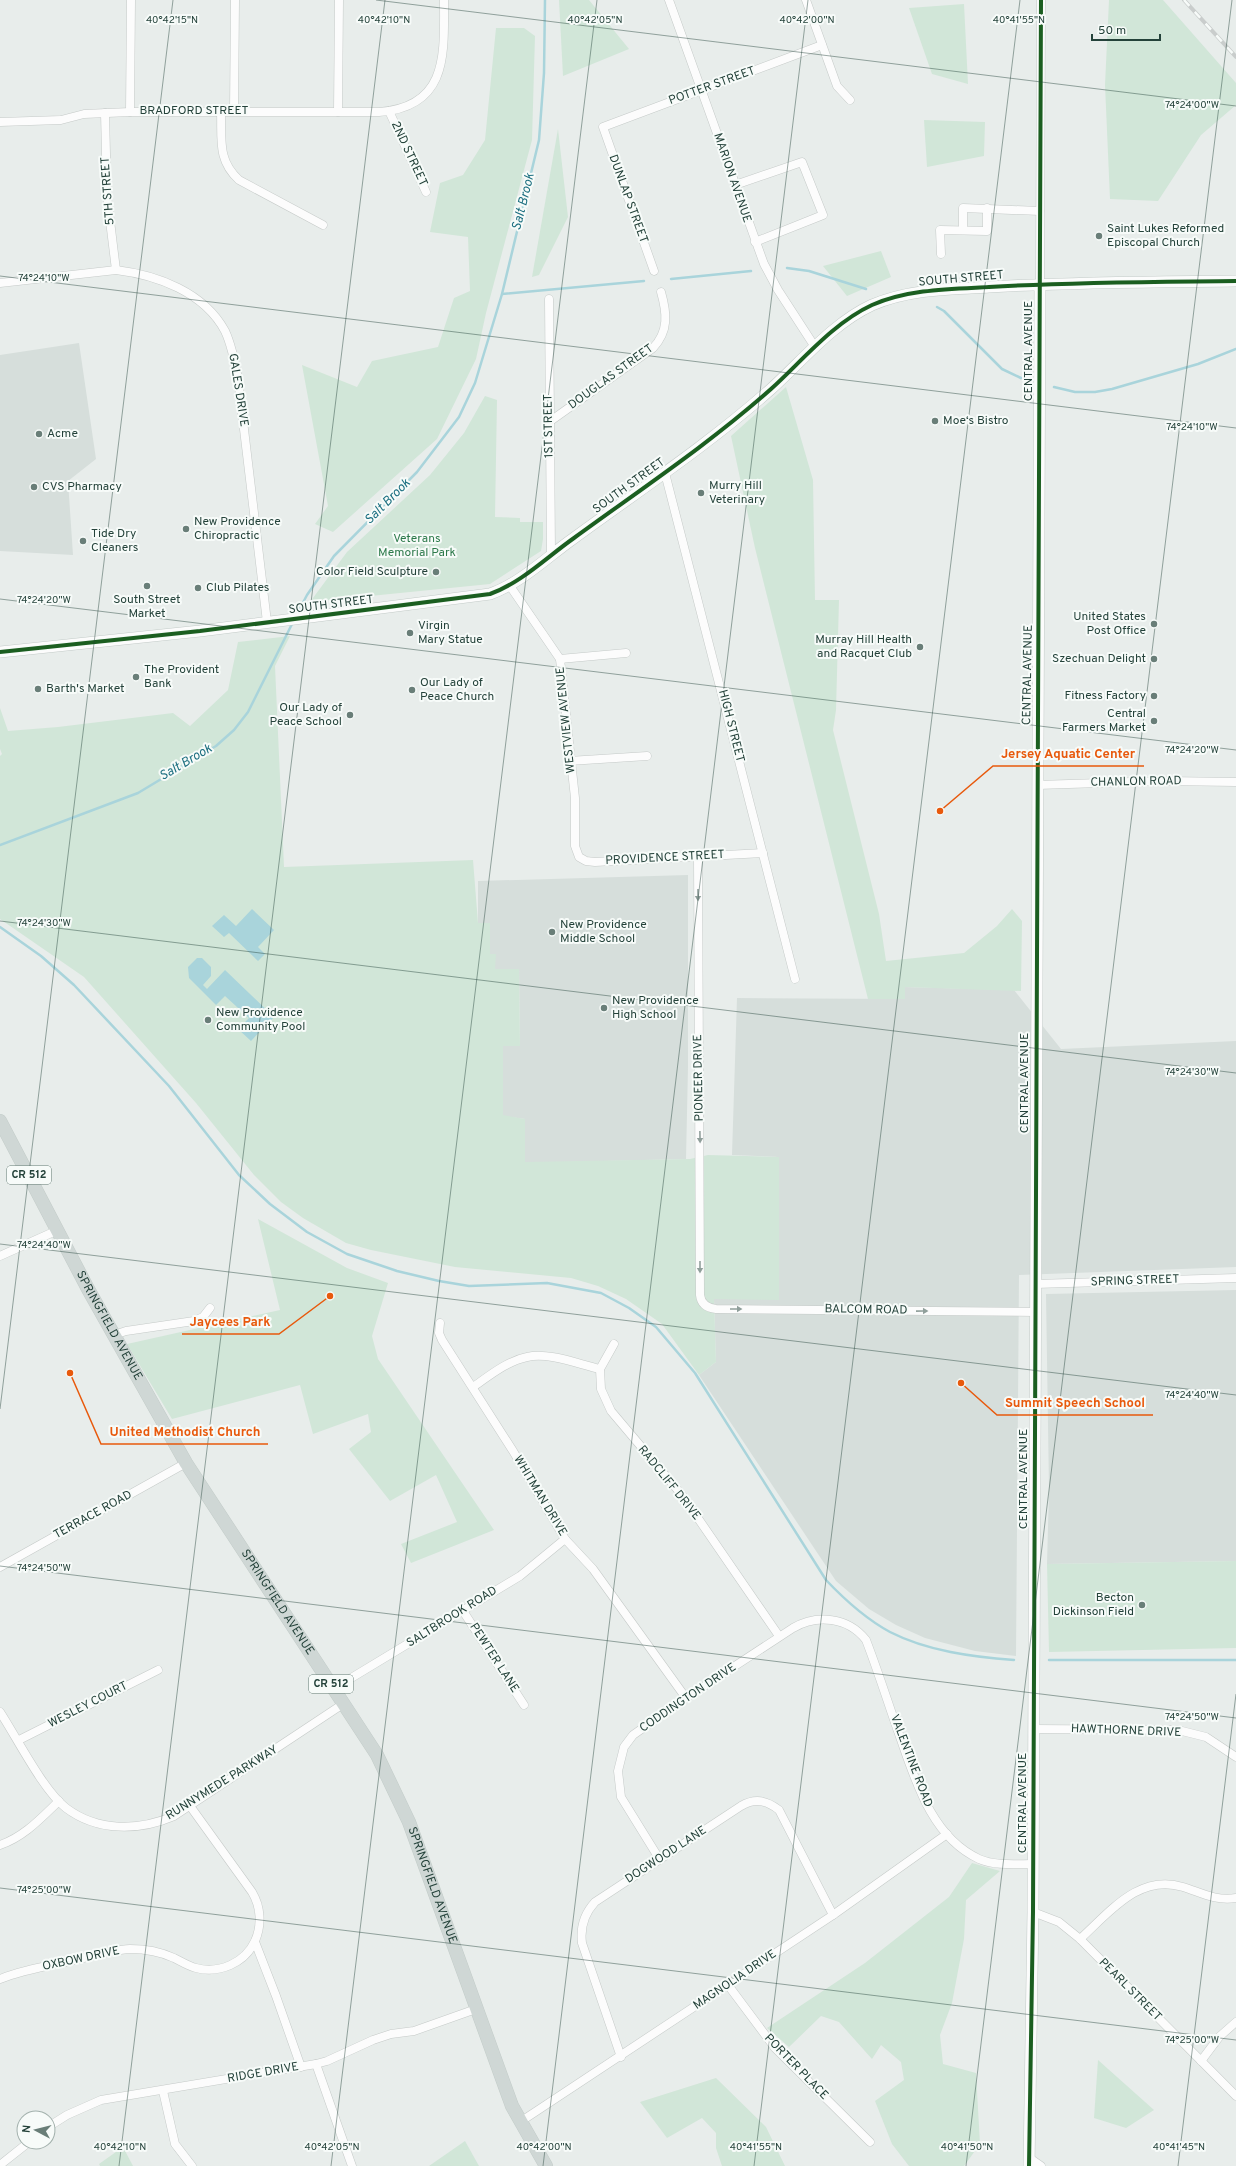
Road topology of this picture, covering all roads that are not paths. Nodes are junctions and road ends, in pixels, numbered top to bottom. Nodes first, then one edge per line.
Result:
1 (131, 0) edge
2 (235, 0) edge
3 (339, 0) edge
4 (444, 0) edge
5 (669, 0) edge
6 (806, 0) edge
7 (1041, 0) edge
8 (822, 45) junction
9 (701, 90) junction
10 (850, 100) dead end
11 (221, 111) junction
12 (234, 111) junction
13 (130, 112) junction
14 (338, 112) junction
15 (389, 112) junction
16 (105, 113) junction
17 (0, 122) edge
18 (603, 127) joint
19 (734, 185) junction
20 (426, 192) dead end
21 (987, 208) junction
22 (1040, 210) junction
23 (323, 225) dead end
24 (963, 230) junction
25 (755, 242) junction
26 (941, 254) dead end
27 (116, 270) junction
28 (654, 271) dead end
29 (1236, 281) edge
30 (0, 283) edge
31 (1040, 284) junction
32 (661, 292) dead end
33 (549, 299) dead end
34 (816, 347) junction
35 (549, 422) junction
36 (664, 473) junction
37 (551, 554) junction
38 (510, 586) junction
39 (271, 622) junction
40 (0, 652) edge
41 (626, 653) dead end
42 (560, 659) junction
43 (647, 756) dead end
44 (569, 761) junction
45 (1236, 782) edge
46 (1037, 785) junction
47 (575, 846) joint
48 (763, 853) junction
49 (698, 856) junction
50 (795, 979) dead end
51 (0, 1121) edge
52 (58, 1230) junction
53 (0, 1256) edge
54 (1236, 1278) edge
55 (1035, 1284) junction
56 (701, 1300) joint
57 (210, 1308) dead end
58 (1035, 1312) junction
59 (440, 1323) dead end
60 (114, 1335) junction
61 (614, 1344) dead end
62 (600, 1369) junction
63 (473, 1387) junction
64 (186, 1462) junction
65 (565, 1539) junction
66 (0, 1567) edge
67 (463, 1611) junction
68 (779, 1636) junction
69 (866, 1640) joint
70 (158, 1670) dead end
71 (334, 1689) junction
72 (686, 1698) junction
73 (343, 1704) junction
74 (524, 1705) dead end
75 (0, 1712) edge
76 (1033, 1729) junction
77 (19, 1740) junction
78 (1236, 1757) edge
79 (59, 1801) junction
80 (190, 1806) junction
81 (947, 1834) junction
82 (0, 1845) edge
83 (660, 1860) junction
84 (1033, 1864) junction
85 (1236, 1898) edge
86 (1033, 1912) junction
87 (833, 1915) junction
88 (1080, 1939) junction
89 (254, 1942) junction
90 (0, 1979) edge
91 (728, 1985) junction
92 (476, 2009) junction
93 (1236, 2022) edge
94 (621, 2057) junction
95 (1201, 2061) junction
96 (316, 2064) junction
97 (301, 2066) junction
98 (163, 2091) junction
99 (1236, 2096) edge
100 (56, 2121) edge
101 (520, 2122) junction
102 (870, 2142) dead end
103 (19, 2150) edge
104 (1030, 2163) edge
105 (0, 2165) edge
106 (192, 2166) edge
107 (352, 2166) edge
108 (546, 2166) edge
109 (1041, 2166) edge

1 - 13 street
2 - 12 street
3 - 14 street
4 - 15 street, 2ND STREET
5 - 9 street, MARION AVENUE
6 - 8 street
7 - 22 street, CENTRAL AVENUE
8 - 9 street, POTTER STREET
8 - 10 street
9 - 18 street, POTTER STREET
9 - 19 street, MARION AVENUE
11 - 12 street, BRADFORD STREET
11 - 13 street, BRADFORD STREET
11 - 23 street
12 - 14 street, BRADFORD STREET
13 - 16 street, BRADFORD STREET
14 - 15 street, BRADFORD STREET
15 - 20 street, 2ND STREET
16 - 17 street, BRADFORD STREET
16 - 27 street, 5TH STREET
18 - 28 street, DUNLAP STREET
19 - 25 street, MARION AVENUE
19 - 25 street
21 - 22 street
21 - 24 street
21 - 24 street
22 - 31 street, CENTRAL AVENUE
24 - 26 street
25 - 34 street, MARION AVENUE
27 - 30 street, GALES DRIVE
27 - 39 street, GALES DRIVE
29 - 31 street, SOUTH STREET
31 - 34 street, SOUTH STREET
31 - 46 street, CENTRAL AVENUE
32 - 35 street, DOUGLAS STREET
33 - 35 street, 1ST STREET
34 - 36 street, SOUTH STREET
35 - 37 street, 1ST STREET
36 - 37 street, SOUTH STREET
36 - 48 street, HIGH STREET
37 - 38 street, SOUTH STREET
38 - 39 street, SOUTH STREET
38 - 42 street, WESTVIEW AVENUE
39 - 40 street, SOUTH STREET
41 - 42 street
42 - 44 street, WESTVIEW AVENUE
43 - 44 street
44 - 47 street, WESTVIEW AVENUE
45 - 46 street, CHANLON ROAD
46 - 55 street, CENTRAL AVENUE
47 - 49 street, PROVIDENCE STREET
48 - 49 street, PROVIDENCE STREET
48 - 50 street, HIGH STREET
49 -> 56 street, PIONEER DRIVE
51 - 52 main road, SPRINGFIELD AVENUE / CR 512
52 - 53 street
52 - 60 main road, SPRINGFIELD AVENUE / CR 512
54 - 55 street, SPRING STREET
55 - 58 street, CENTRAL AVENUE
56 -> 58 street, BALCOM ROAD
57 - 60 street
58 - 76 street, CENTRAL AVENUE
59 - 63 street, WHITMAN DRIVE
60 - 64 main road, SPRINGFIELD AVENUE / CR 512
61 - 62 street
62 - 63 street
62 - 68 street, RADCLIFF DRIVE
63 - 65 street, WHITMAN DRIVE
64 - 66 street, TERRACE ROAD
64 - 71 main road, SPRINGFIELD AVENUE / CR 512
65 - 67 street, SALTBROOK ROAD
65 - 72 street, WHITMAN DRIVE
67 - 71 street, SALTBROOK ROAD
67 - 74 street, PEWTER LANE
68 - 69 street, CODDINGTON DRIVE
68 - 72 street, CODDINGTON DRIVE
69 - 81 street, VALENTINE ROAD
70 - 77 street, WESLEY COURT
71 - 73 main road, SPRINGFIELD AVENUE / CR 512
72 - 83 street, CODDINGTON DRIVE
73 - 80 street, RUNNYMEDE PARKWAY
73 - 92 main road, SPRINGFIELD AVENUE / CR 512
75 - 77 street, RUNNYMEDE PARKWAY
76 - 78 street, HAWTHORNE DRIVE
76 - 84 street, CENTRAL AVENUE
77 - 79 street, RUNNYMEDE PARKWAY
79 - 80 street, RUNNYMEDE PARKWAY
79 - 82 street
80 - 89 street, OXBOW DRIVE
81 - 84 street, VALENTINE ROAD
81 - 87 street, MAGNOLIA DRIVE
83 - 87 street, DOGWOOD LANE
83 - 94 street, DOGWOOD LANE
84 - 86 street, CENTRAL AVENUE
85 - 88 street
86 - 88 street, PEARL STREET
86 - 104 street, CENTRAL AVENUE
87 - 91 street, MAGNOLIA DRIVE
88 - 95 street, PEARL STREET
89 - 90 street, OXBOW DRIVE
89 - 97 street
91 - 94 street, MAGNOLIA DRIVE
91 - 102 street, PORTER PLACE
92 - 96 street, RIDGE DRIVE
92 - 101 main road, SPRINGFIELD AVENUE / CR 512
93 - 95 street
94 - 101 street, MAGNOLIA DRIVE
95 - 99 street, PEARL STREET
96 - 97 street, RIDGE DRIVE
96 - 107 street
97 - 98 street, RIDGE DRIVE
98 - 100 street, RIDGE DRIVE
98 - 106 street
101 - 108 main road, SPRINGFIELD AVENUE / CR 512
103 - 105 street
104 - 109 street

